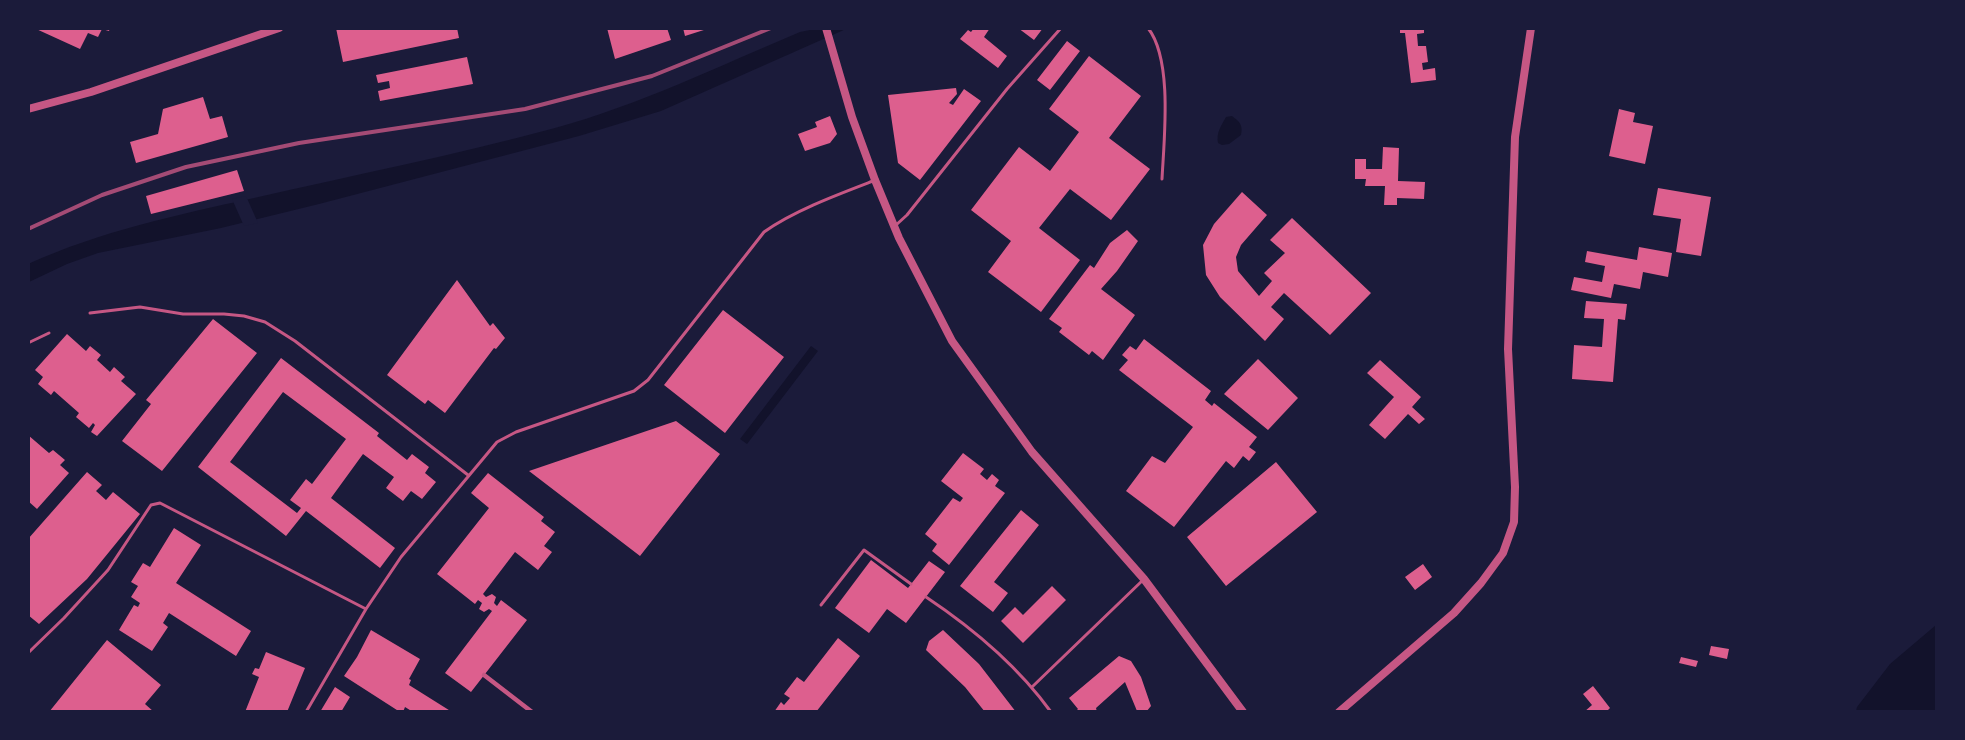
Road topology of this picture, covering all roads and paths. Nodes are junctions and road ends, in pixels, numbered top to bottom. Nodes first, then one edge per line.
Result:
1 (279, 28) edge
2 (826, 28) edge
3 (1061, 28) edge
4 (1148, 28) edge
5 (1531, 28) edge
6 (28, 109) edge
7 (1162, 178) dead end
8 (875, 180) junction
9 (894, 226) junction
10 (90, 313) dead end
11 (49, 333) dead end
12 (28, 343) edge
13 (468, 476) junction
14 (1144, 579) junction
15 (911, 584) dead end
16 (926, 597) dead end
17 (822, 605) dead end
18 (366, 609) junction
19 (28, 653) edge
20 (484, 675) dead end
21 (1032, 687) junction
22 (306, 711) edge
23 (532, 711) edge
24 (1051, 711) edge
25 (1243, 711) edge
26 (1339, 711) edge

1 - 6 street
2 - 8 street
3 - 9 lane
4 - 7 lane
5 - 26 street
8 - 9 street
8 - 13 lane
9 - 14 street
10 - 13 lane
11 - 12 lane
13 - 18 lane
14 - 21 lane
14 - 25 street
15 - 17 lane
16 - 21 lane
18 - 19 lane
18 - 22 lane
20 - 23 street
21 - 24 lane

